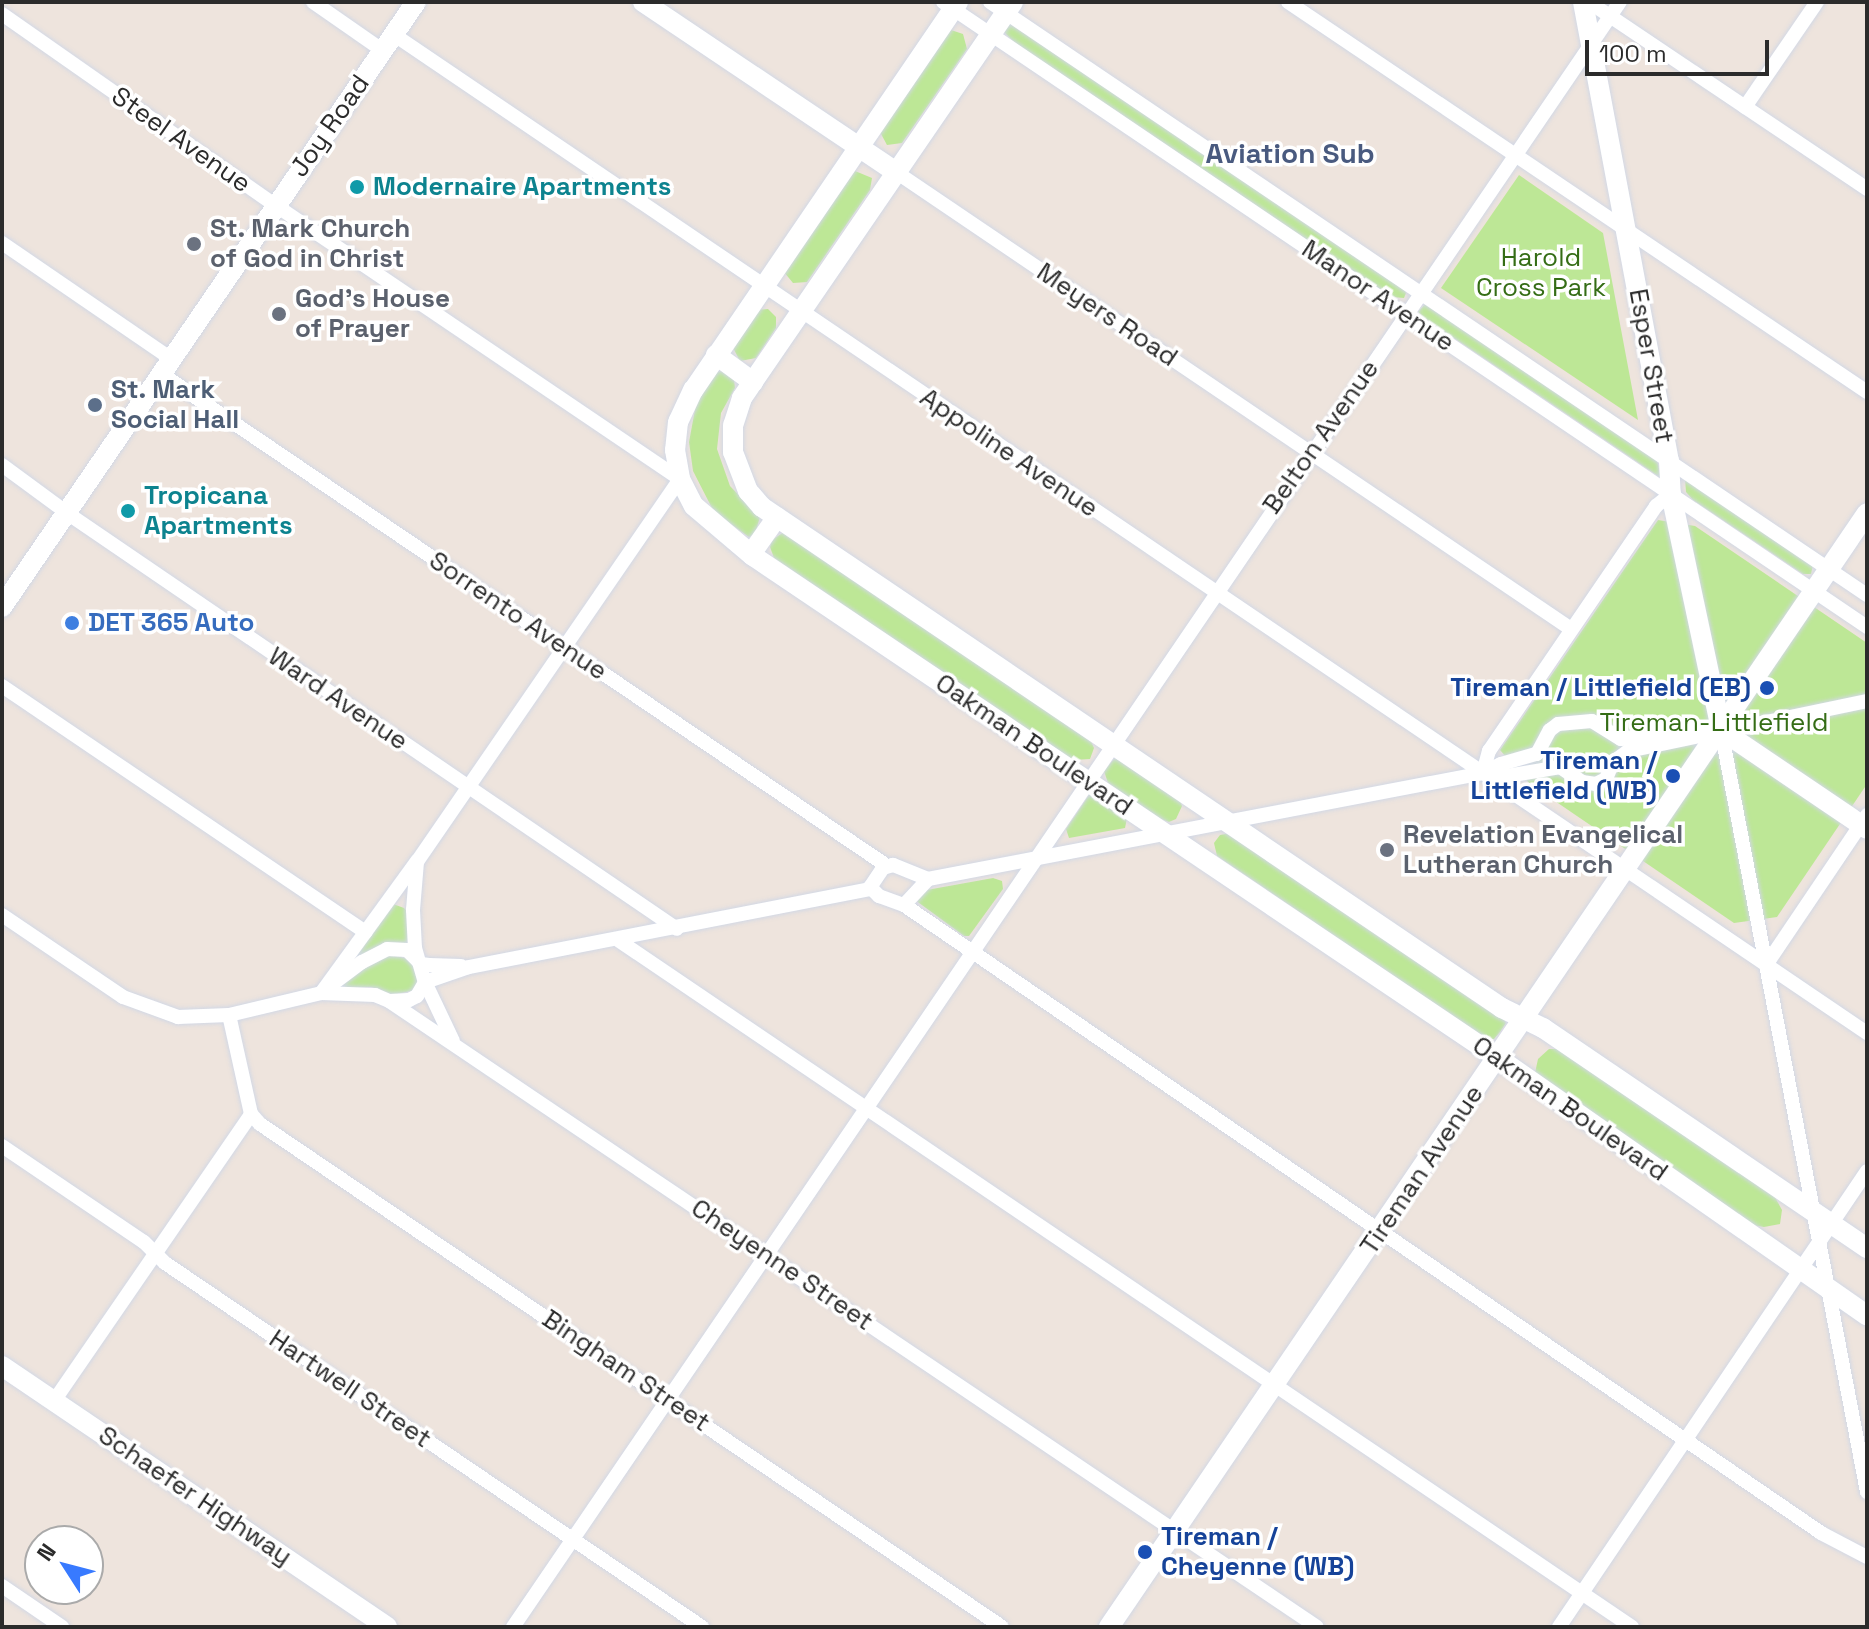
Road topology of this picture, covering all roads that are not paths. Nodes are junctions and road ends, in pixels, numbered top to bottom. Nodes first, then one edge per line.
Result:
1 (313, 2) edge
2 (416, 2) edge
3 (643, 2) edge
4 (1288, 2) edge
5 (1583, 2) edge
6 (1589, 2) edge
7 (1620, 2) edge
8 (1817, 2) edge
9 (951, 4) edge
10 (1003, 5) edge
11 (2, 14) edge
12 (1610, 16) junction
13 (991, 34) junction
14 (388, 42) junction
15 (1591, 44) junction
16 (1745, 107) junction
17 (858, 147) junction
18 (1515, 155) junction
19 (896, 172) junction
20 (1867, 189) edge
21 (275, 205) junction
22 (1626, 230) junction
23 (2, 243) edge
24 (763, 287) junction
25 (1420, 293) junction
26 (800, 312) junction
27 (1405, 315) junction
28 (716, 355) junction
29 (165, 366) junction
30 (753, 382) junction
31 (1867, 392) edge
32 (1310, 452) junction
33 (1669, 461) junction
34 (2, 465) edge
35 (680, 479) junction
36 (1671, 494) junction
37 (67, 513) junction
38 (1867, 513) edge
39 (777, 517) junction
40 (751, 554) junction
41 (1828, 569) junction
42 (1813, 590) junction
43 (1215, 592) junction
44 (1867, 595) edge
45 (2, 607) edge
46 (1867, 627) edge
47 (1571, 629) junction
48 (564, 648) junction
49 (2, 686) edge
50 (1867, 701) edge
51 (1721, 730) junction
52 (1112, 743) junction
53 (1483, 773) junction
54 (1088, 781) junction
55 (468, 788) junction
56 (1865, 823) edge
57 (1230, 824) junction
58 (1168, 835) junction
59 (1036, 860) junction
60 (417, 861) junction
61 (882, 862) junction
62 (1626, 870) junction
63 (928, 879) junction
64 (870, 889) junction
65 (904, 905) junction
66 (2, 915) edge
67 (677, 929) junction
68 (365, 932) junction
69 (618, 940) junction
70 (972, 954) junction
71 (421, 964) junction
72 (1766, 965) junction
73 (469, 967) junction
74 (425, 982) junction
75 (321, 993) junction
76 (389, 1001) junction
77 (229, 1015) junction
78 (1525, 1019) junction
79 (1867, 1033) edge
80 (454, 1043) junction
81 (1498, 1058) junction
82 (867, 1108) junction
83 (251, 1114) junction
84 (2, 1146) edge
85 (1867, 1171) edge
86 (1813, 1212) junction
87 (1831, 1224) junction
88 (1380, 1230) junction
89 (1819, 1243) junction
90 (1867, 1248) edge
91 (155, 1253) junction
92 (767, 1254) junction
93 (1800, 1270) junction
94 (1827, 1288) junction
95 (1867, 1315) edge
96 (2, 1366) edge
97 (1274, 1385) junction
98 (668, 1400) junction
99 (54, 1401) junction
100 (1686, 1439) junction
101 (1867, 1492) edge
102 (1174, 1530) junction
103 (573, 1540) junction
104 (1867, 1557) edge
105 (2, 1586) edge
106 (1582, 1593) junction
107 (62, 1627) edge
108 (387, 1627) edge
109 (513, 1627) edge
110 (702, 1627) edge
111 (1002, 1627) edge
112 (1109, 1627) edge
113 (1317, 1627) edge
114 (1559, 1627) edge
115 (1632, 1627) edge

1 - 14 street, Appoline Avenue
2 - 14 street, Joy Road
3 - 17 street, Meyers Road
4 - 18 street
5 - 15 street, Esper Street
6 - 12 street
7 - 12 street, Belton Avenue
8 - 16 street
9 - 13 street, Manor Avenue
9 - 17 street, Oakman Boulevard
10 - 13 street, Oakman Boulevard
10 - 25 street, Manor Avenue
11 - 21 street, Steel Avenue
12 - 15 street, Belton Avenue
12 - 16 street
13 - 19 street, Oakman Boulevard
13 - 27 street, Manor Avenue
14 - 21 street, Joy Road
14 - 24 street, Appoline Avenue
15 - 18 street, Belton Avenue
15 - 22 street, Esper Street
16 - 20 street
17 - 19 street, Meyers Road
17 - 24 street, Oakman Boulevard
18 - 22 street
18 - 25 street, Belton Avenue
19 - 26 street, Oakman Boulevard
19 - 32 street, Meyers Road
21 - 29 street, Joy Road
21 - 35 street, Steel Avenue
22 - 31 street
22 - 33 street, Esper Street
23 - 29 street, Sorrento Avenue
24 - 26 street, Appoline Avenue
24 - 28 street, Oakman Boulevard
25 - 27 street, Belton Avenue
25 - 33 street, Manor Avenue
26 - 30 street, Oakman Boulevard
26 - 43 street, Appoline Avenue
27 - 32 street, Belton Avenue
27 - 36 street, Manor Avenue
28 - 30 street
28 - 35 street, Oakman Boulevard
29 - 37 street, Joy Road
29 - 48 street, Sorrento Avenue
30 - 39 street, Oakman Boulevard
32 - 43 street, Belton Avenue
32 - 47 street, Meyers Road
33 - 36 street, Esper Street
33 - 41 street, Manor Avenue
34 - 37 street, Ward Avenue
35 - 40 street, Oakman Boulevard
35 - 48 street
36 - 42 street, Manor Avenue
36 - 47 street
36 - 51 street, Esper Street
37 - 45 street, Joy Road
37 - 55 street, Ward Avenue
38 - 41 street, Tireman Avenue
39 - 40 street
39 - 52 street, Oakman Boulevard
40 - 54 street, Oakman Boulevard
41 - 42 street, Tireman Avenue
41 - 44 street, Manor Avenue
42 - 46 street, Manor Avenue
42 - 51 street, Tireman Avenue
43 - 52 street, Belton Avenue
43 - 53 street, Appoline Avenue
47 - 53 street
48 - 55 street
48 - 61 street, Sorrento Avenue
49 - 68 street
50 - 51 street
51 - 53 street
51 - 53 street
51 - 56 street
51 - 62 street, Tireman Avenue
51 - 72 street
52 - 54 street, Belton Avenue
52 - 57 street, Oakman Boulevard
53 - 57 street
53 - 62 street, Appoline Avenue
54 - 58 street, Oakman Boulevard
54 - 59 street, Belton Avenue
55 - 60 street
55 - 67 street, Ward Avenue
56 - 72 street
57 - 58 street
57 - 78 street, Oakman Boulevard
58 - 59 street
58 - 81 street, Oakman Boulevard
59 - 63 street
59 - 70 street, Belton Avenue
60 - 68 street
60 - 71 street
61 - 63 street, Sorrento Avenue
61 - 64 street
62 - 72 street, Appoline Avenue
62 - 78 street, Tireman Avenue
63 - 65 street
64 - 65 street
64 - 67 street
65 - 70 street
66 - 77 street
67 - 69 street
68 - 75 street
69 - 73 street
69 - 82 street
70 - 82 street
70 - 88 street
71 - 73 street
71 - 74 street
71 - 75 street
72 - 79 street, Appoline Avenue
72 - 86 street
73 - 74 street
74 - 76 street
74 - 80 street
75 - 76 street
75 - 77 street
76 - 80 street, Cheyenne Street
77 - 83 street
78 - 81 street, Tireman Avenue
78 - 86 street, Oakman Boulevard
80 - 92 street, Cheyenne Street
81 - 88 street, Tireman Avenue
81 - 93 street, Oakman Boulevard
82 - 92 street
82 - 97 street
83 - 91 street
83 - 98 street, Bingham Street
84 - 91 street, Hartwell Street
85 - 87 street
86 - 87 street, Oakman Boulevard
86 - 89 street
87 - 89 street
87 - 90 street, Oakman Boulevard
88 - 97 street, Tireman Avenue
88 - 100 street
89 - 93 street
89 - 94 street
91 - 99 street
91 - 103 street, Hartwell Street
92 - 98 street
92 - 102 street, Cheyenne Street
93 - 94 street, Oakman Boulevard
93 - 100 street
94 - 95 street, Oakman Boulevard
94 - 101 street
96 - 99 street, Schaefer Highway
97 - 102 street, Tireman Avenue
97 - 106 street
98 - 103 street
98 - 111 street, Bingham Street
99 - 108 street, Schaefer Highway
100 - 104 street
100 - 106 street
102 - 112 street, Tireman Avenue
102 - 113 street, Cheyenne Street
103 - 109 street
103 - 110 street, Hartwell Street
105 - 107 street
106 - 114 street
106 - 115 street

